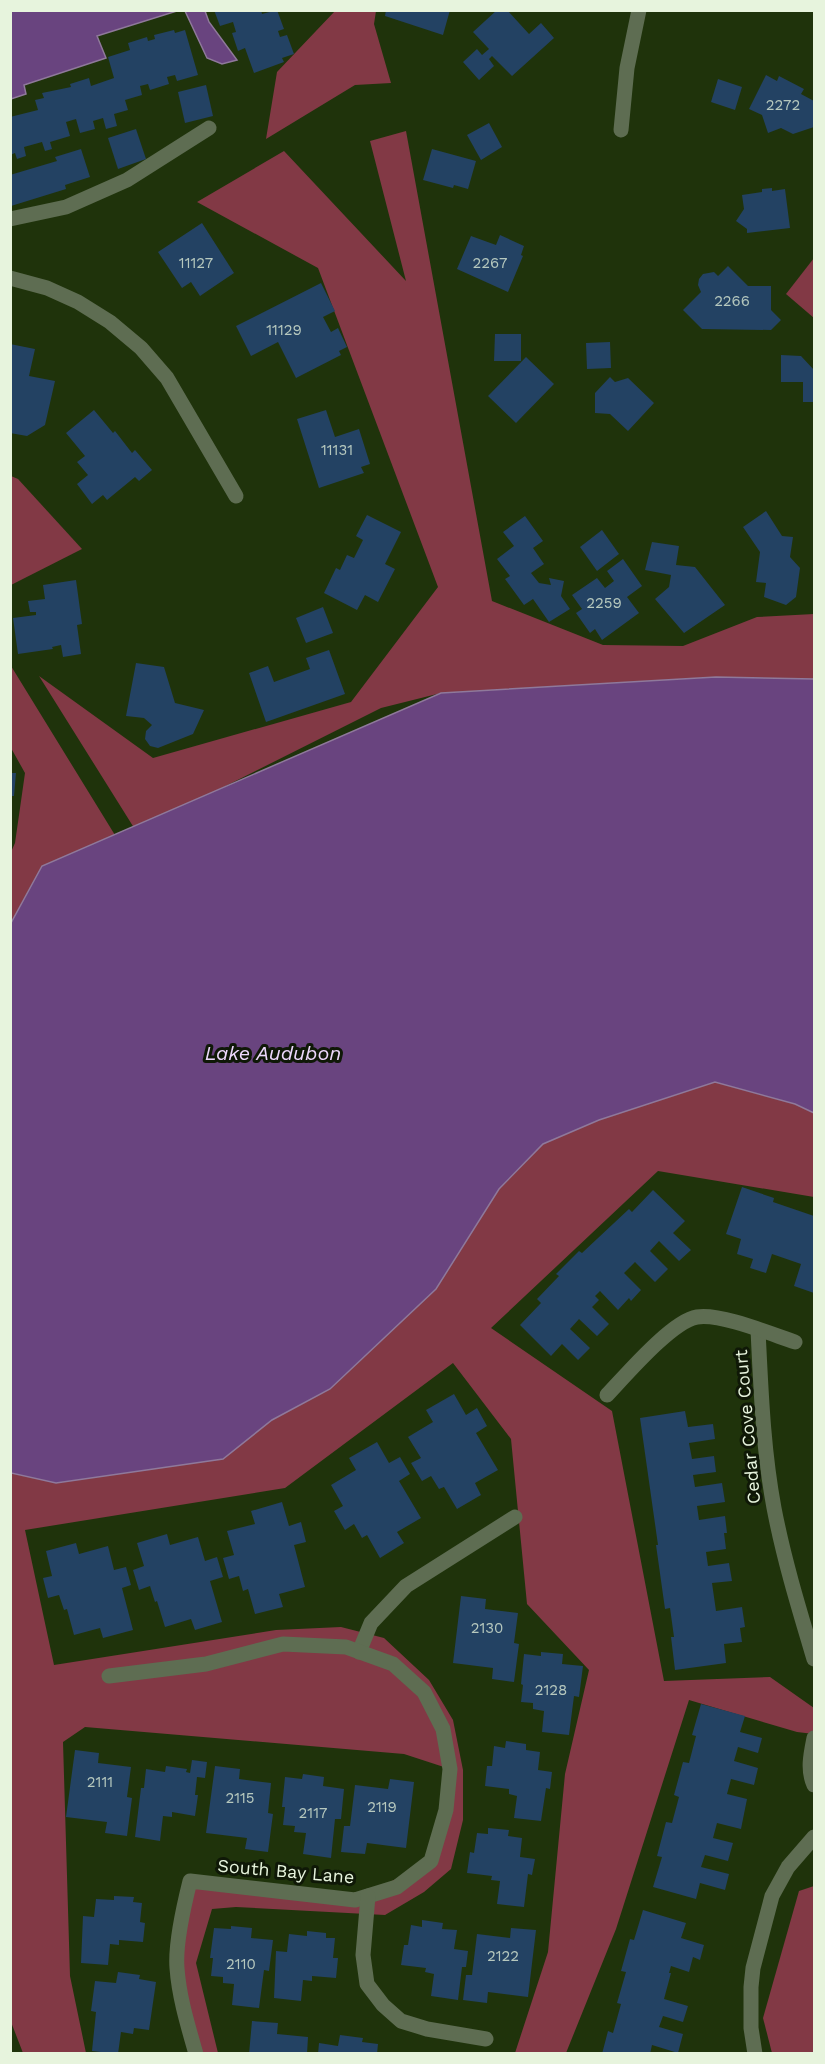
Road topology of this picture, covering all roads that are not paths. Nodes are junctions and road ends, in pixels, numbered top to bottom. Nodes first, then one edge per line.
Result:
1 (639, 10) edge
2 (209, 128) dead end
3 (621, 130) dead end
4 (10, 219) edge
5 (10, 278) edge
6 (236, 496) dead end
7 (758, 1330) junction
8 (795, 1342) dead end
9 (607, 1395) dead end
10 (516, 1517) dead end
11 (359, 1652) junction
12 (814, 1659) edge
13 (110, 1676) dead end
14 (814, 1738) edge
15 (814, 1785) edge
16 (814, 1837) edge
17 (368, 1896) junction
18 (486, 2039) dead end
19 (196, 2054) edge
20 (755, 2054) edge

1 - 3 street
2 - 4 street
5 - 6 street
7 - 8 street
7 - 9 street
7 - 12 street, Cedar Cove Court
10 - 11 street
11 - 13 street, South Bay Lane
11 - 17 street, South Bay Lane
14 - 15 street
16 - 20 street
17 - 18 street
17 - 19 street, South Bay Lane

